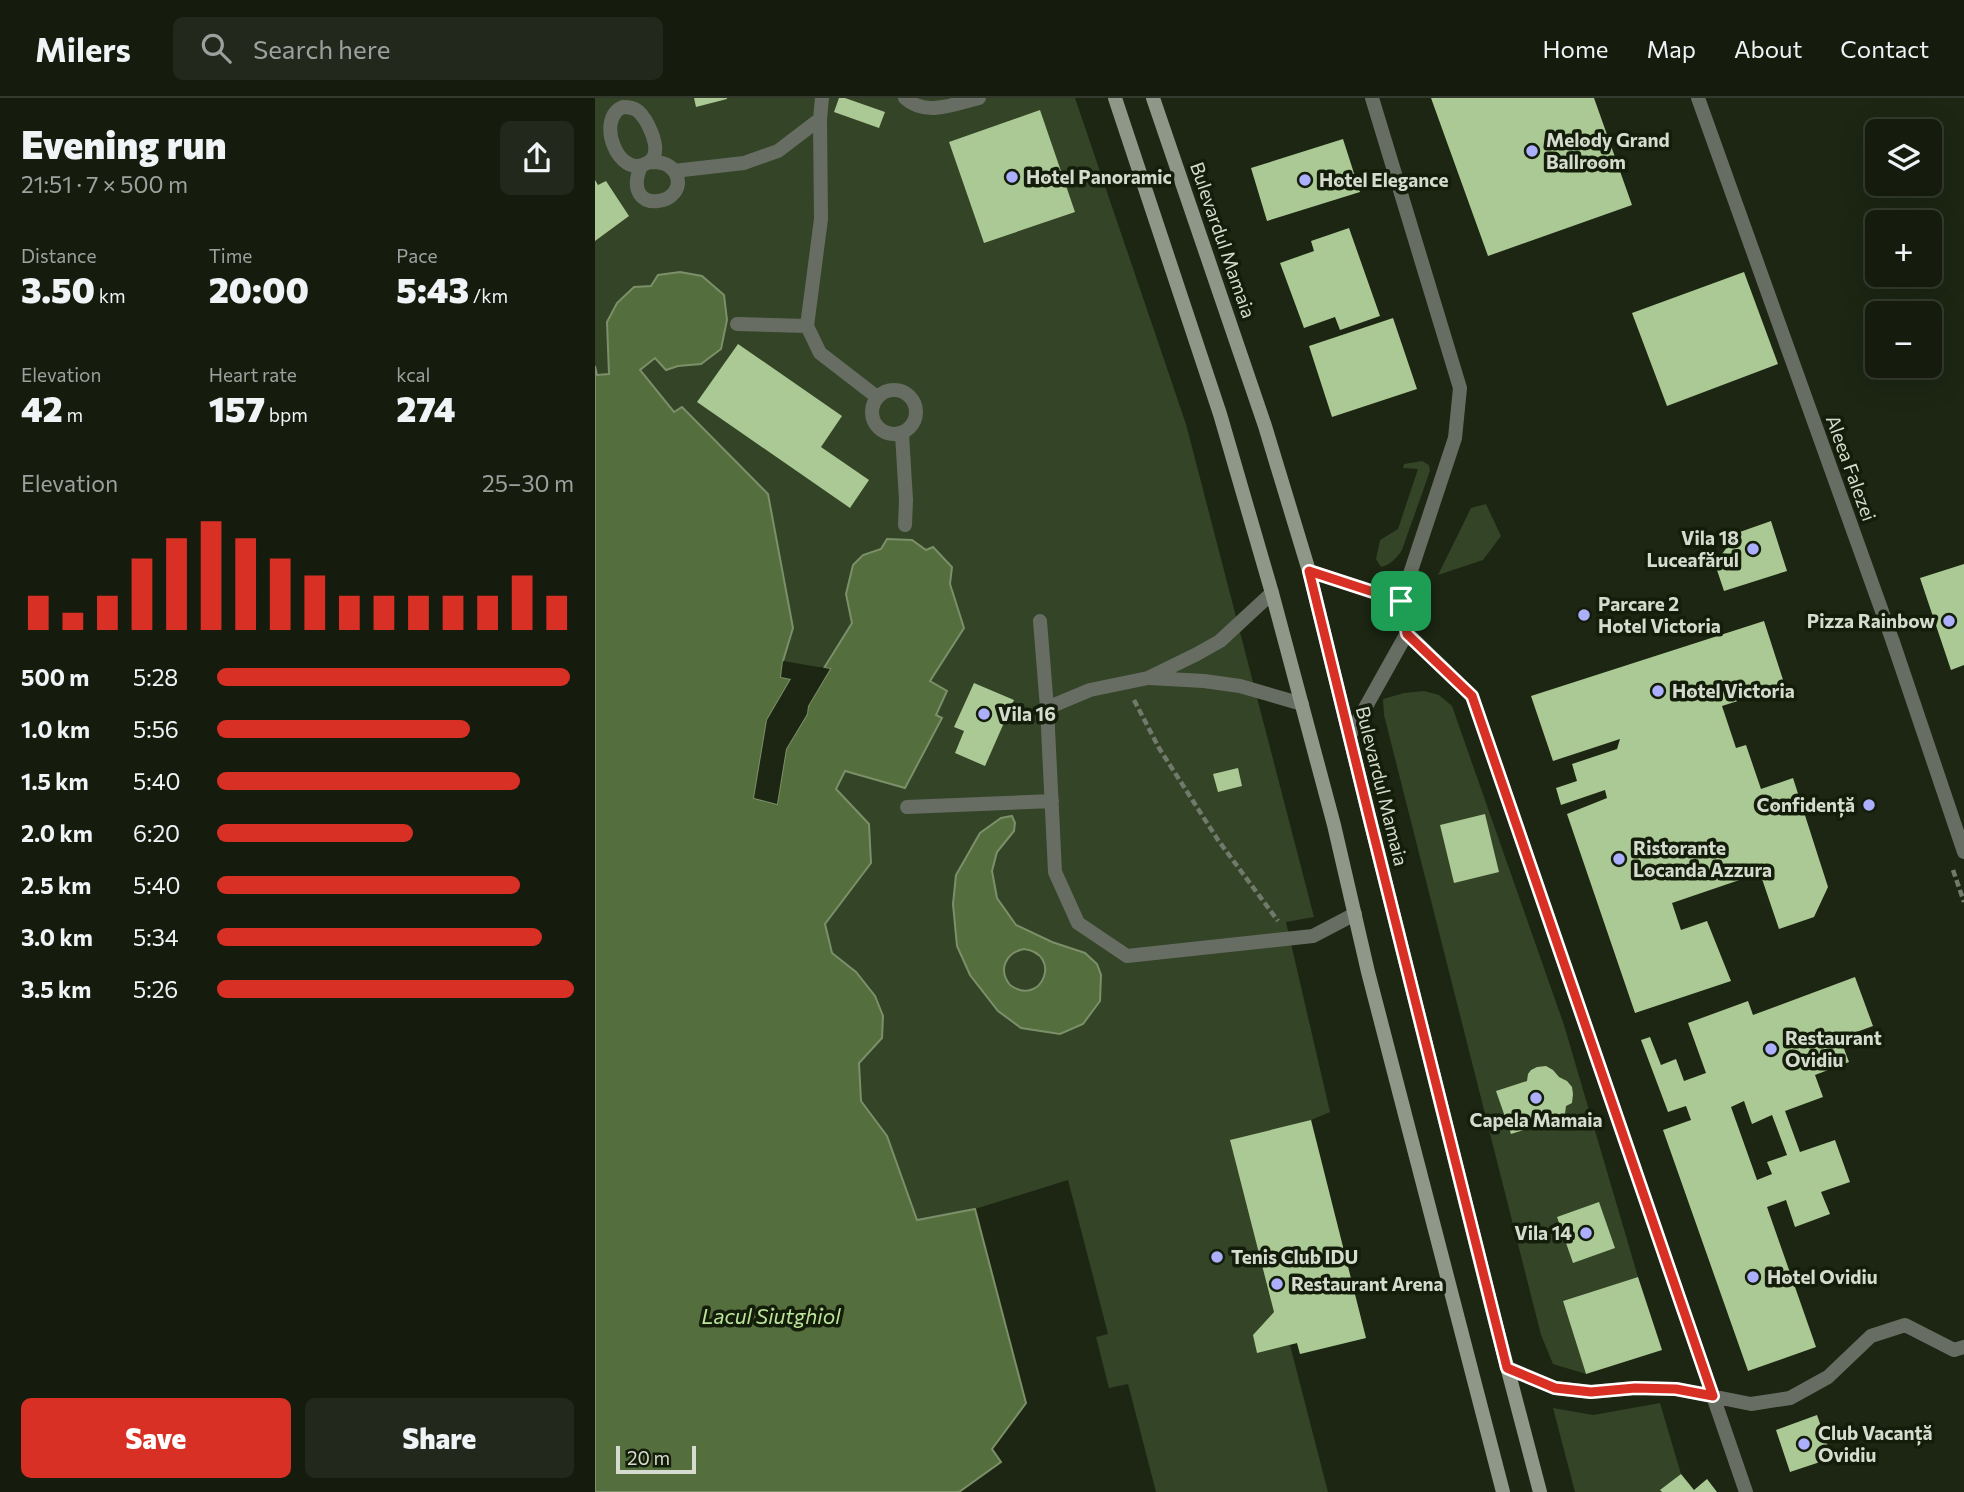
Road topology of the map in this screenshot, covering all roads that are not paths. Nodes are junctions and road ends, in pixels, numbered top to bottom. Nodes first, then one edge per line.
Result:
1 (822, 98) edge
2 (905, 98) edge
3 (979, 98) edge
4 (1115, 98) edge
5 (1153, 98) edge
6 (1372, 98) edge
7 (1698, 98) edge
8 (820, 119) junction
9 (674, 171) junction
10 (737, 324) dead end
11 (807, 326) junction
12 (877, 397) junction
13 (902, 434) junction
14 (905, 525) dead end
15 (1309, 571) junction
16 (1272, 593) junction
17 (1401, 601) junction
18 (1040, 621) dead end
19 (1407, 634) junction
20 (1148, 678) junction
21 (1302, 704) junction
22 (1047, 708) junction
23 (1349, 735) junction
24 (1052, 801) junction
25 (907, 807) dead end
26 (1964, 852) edge
27 (1355, 914) junction
28 (1964, 1347) edge
29 (1507, 1368) junction
30 (1713, 1396) junction
31 (1503, 1492) edge
32 (1540, 1492) edge
33 (1746, 1492) edge

1 - 8 street
2 - 3 street
4 - 16 main road
5 - 15 main road, Bulevardul Mamaia
6 - 17 street
7 - 26 street, Aleea Falezei
8 - 9 street
8 - 11 street
9 - 9 street
10 - 11 street
11 - 12 street
12 - 13 street
12 - 13 street
13 - 14 street
15 - 17 street
15 - 23 main road, Bulevardul Mamaia
16 - 20 street
16 - 21 main road
17 - 19 street
18 - 22 street
19 - 23 street
19 - 30 street
20 - 21 street
20 - 22 street
21 - 27 main road
22 - 24 street
23 - 29 main road, Bulevardul Mamaia
24 - 25 street
24 - 27 street
27 - 31 main road
28 - 30 street
29 - 30 street
29 - 32 main road, Bulevardul Mamaia
30 - 33 street

